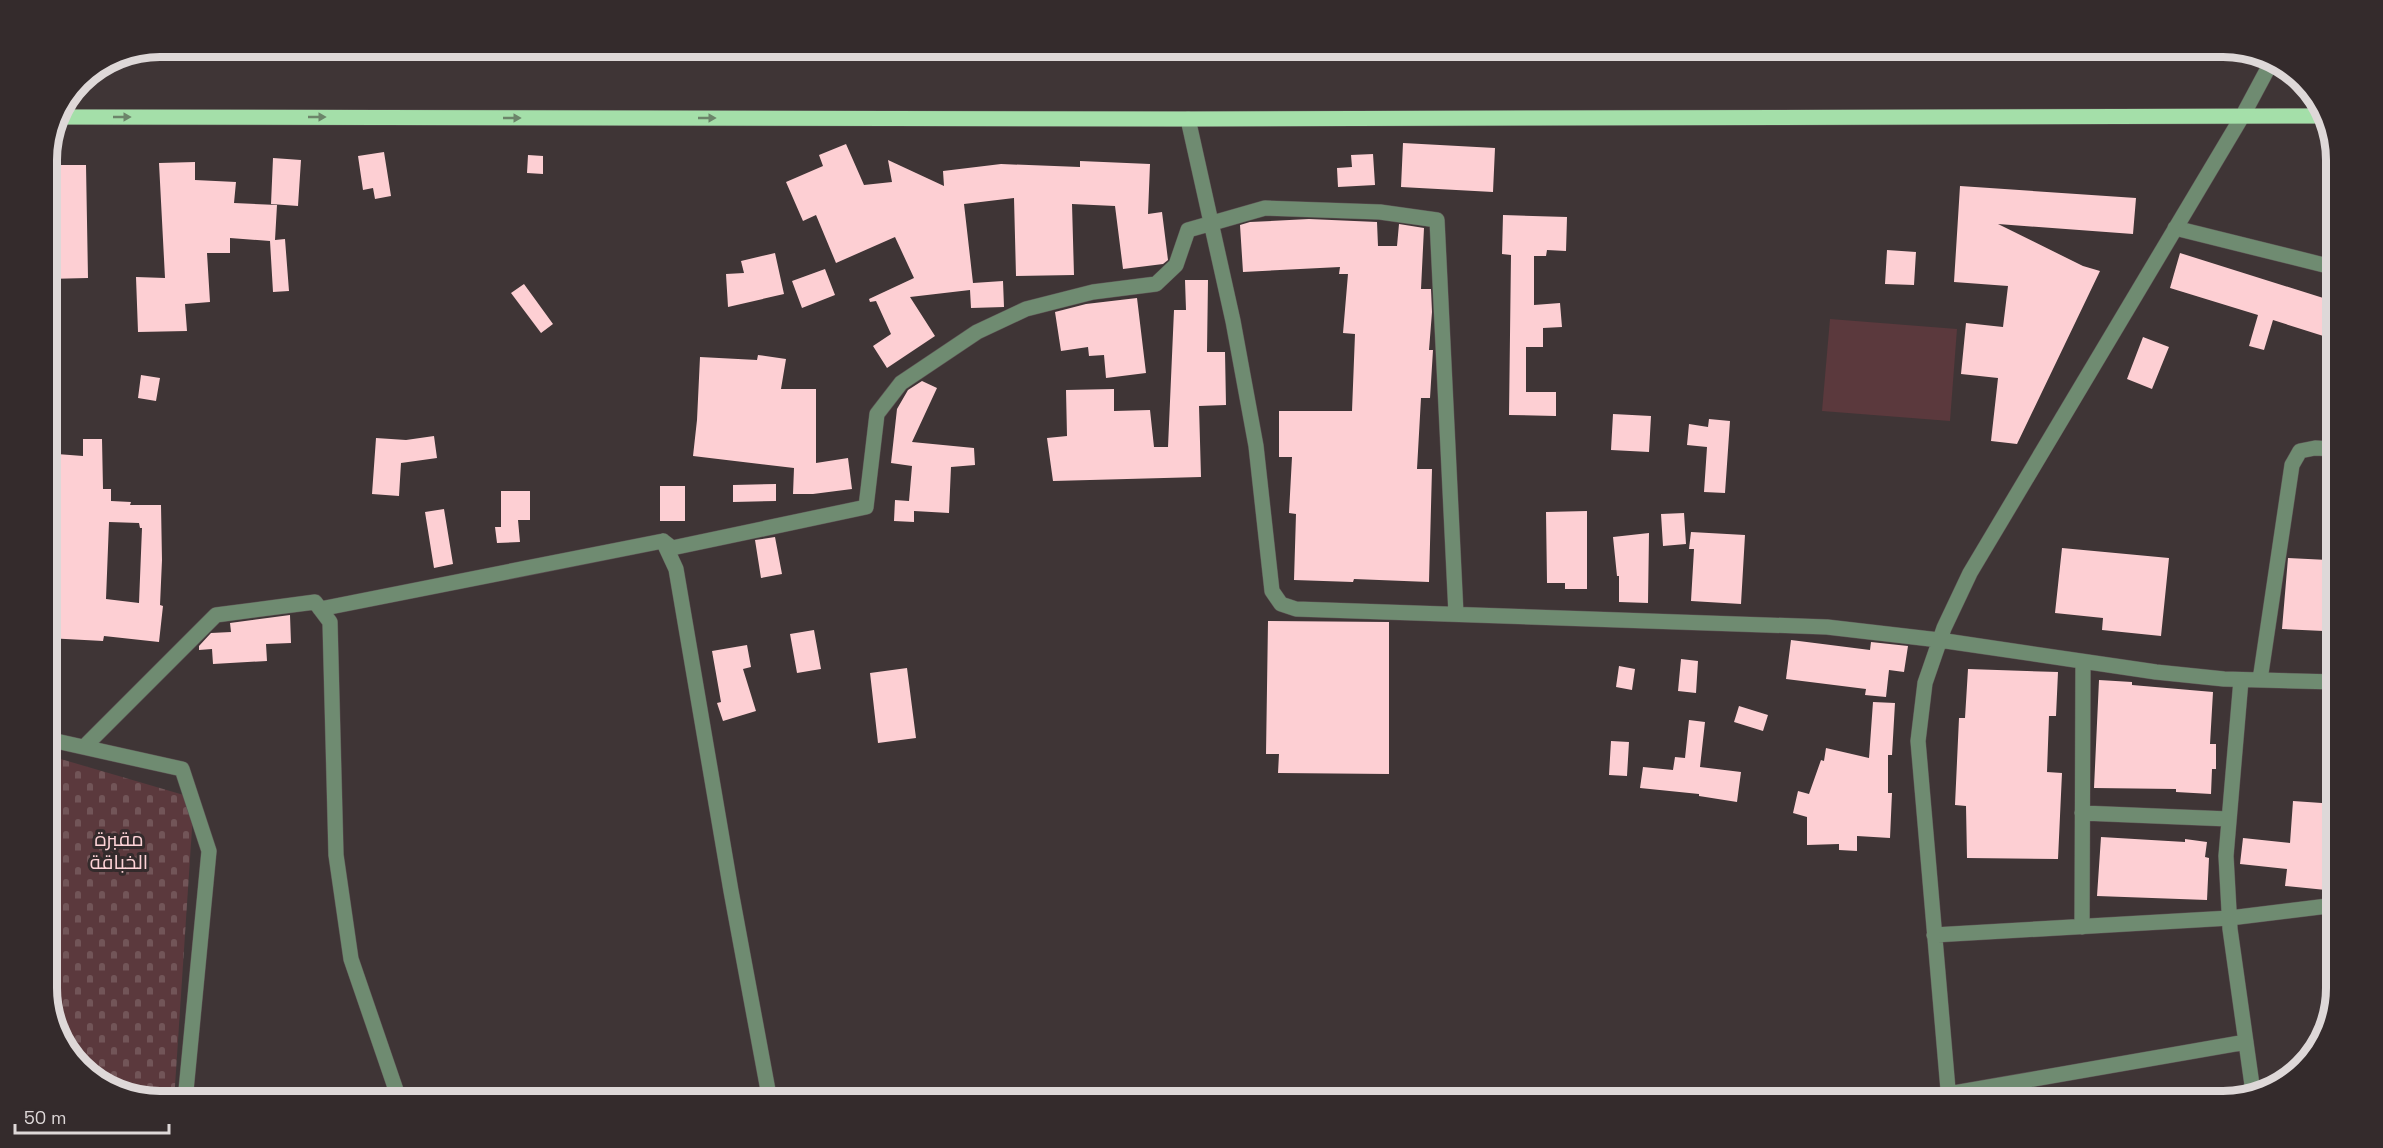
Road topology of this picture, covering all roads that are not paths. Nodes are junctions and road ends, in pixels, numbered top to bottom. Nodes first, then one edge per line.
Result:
1 (2268, 68) edge
2 (2242, 115) junction
3 (2315, 116) edge
4 (67, 117) edge
5 (1188, 119) junction
6 (1211, 224) junction
7 (2175, 228) junction
8 (2326, 266) edge
9 (2326, 449) edge
10 (663, 541) junction
11 (320, 609) junction
12 (1456, 614) junction
13 (1939, 640) junction
14 (2083, 662) junction
15 (2241, 680) junction
16 (2260, 680) junction
17 (2326, 682) edge
18 (57, 741) edge
19 (84, 747) junction
20 (2082, 813) junction
21 (2229, 819) junction
22 (2326, 906) edge
23 (2230, 918) junction
24 (2082, 927) junction
25 (1934, 935) junction
26 (2246, 1042) junction
27 (2252, 1087) edge
28 (186, 1091) edge
29 (396, 1091) edge
30 (768, 1091) edge
31 (1947, 1091) edge
32 (1985, 1091) edge

1 - 2 street
2 - 3 main road
2 - 5 main road
2 - 7 street
4 -> 5 main road
5 - 6 street
6 - 10 street
6 - 12 street
6 - 12 street
7 - 8 street
7 - 13 street
9 - 16 street
10 - 11 street
10 - 30 street
11 - 19 street
11 - 29 street
12 - 13 street
13 - 14 street
13 - 25 street
14 - 15 street
14 - 20 street
15 - 16 street
15 - 21 street
16 - 17 street
18 - 19 street
19 - 28 street
20 - 21 street
20 - 24 street
21 - 23 street
22 - 23 street
23 - 24 street
23 - 26 street
24 - 25 street
25 - 31 street
26 - 27 street
26 - 32 street

